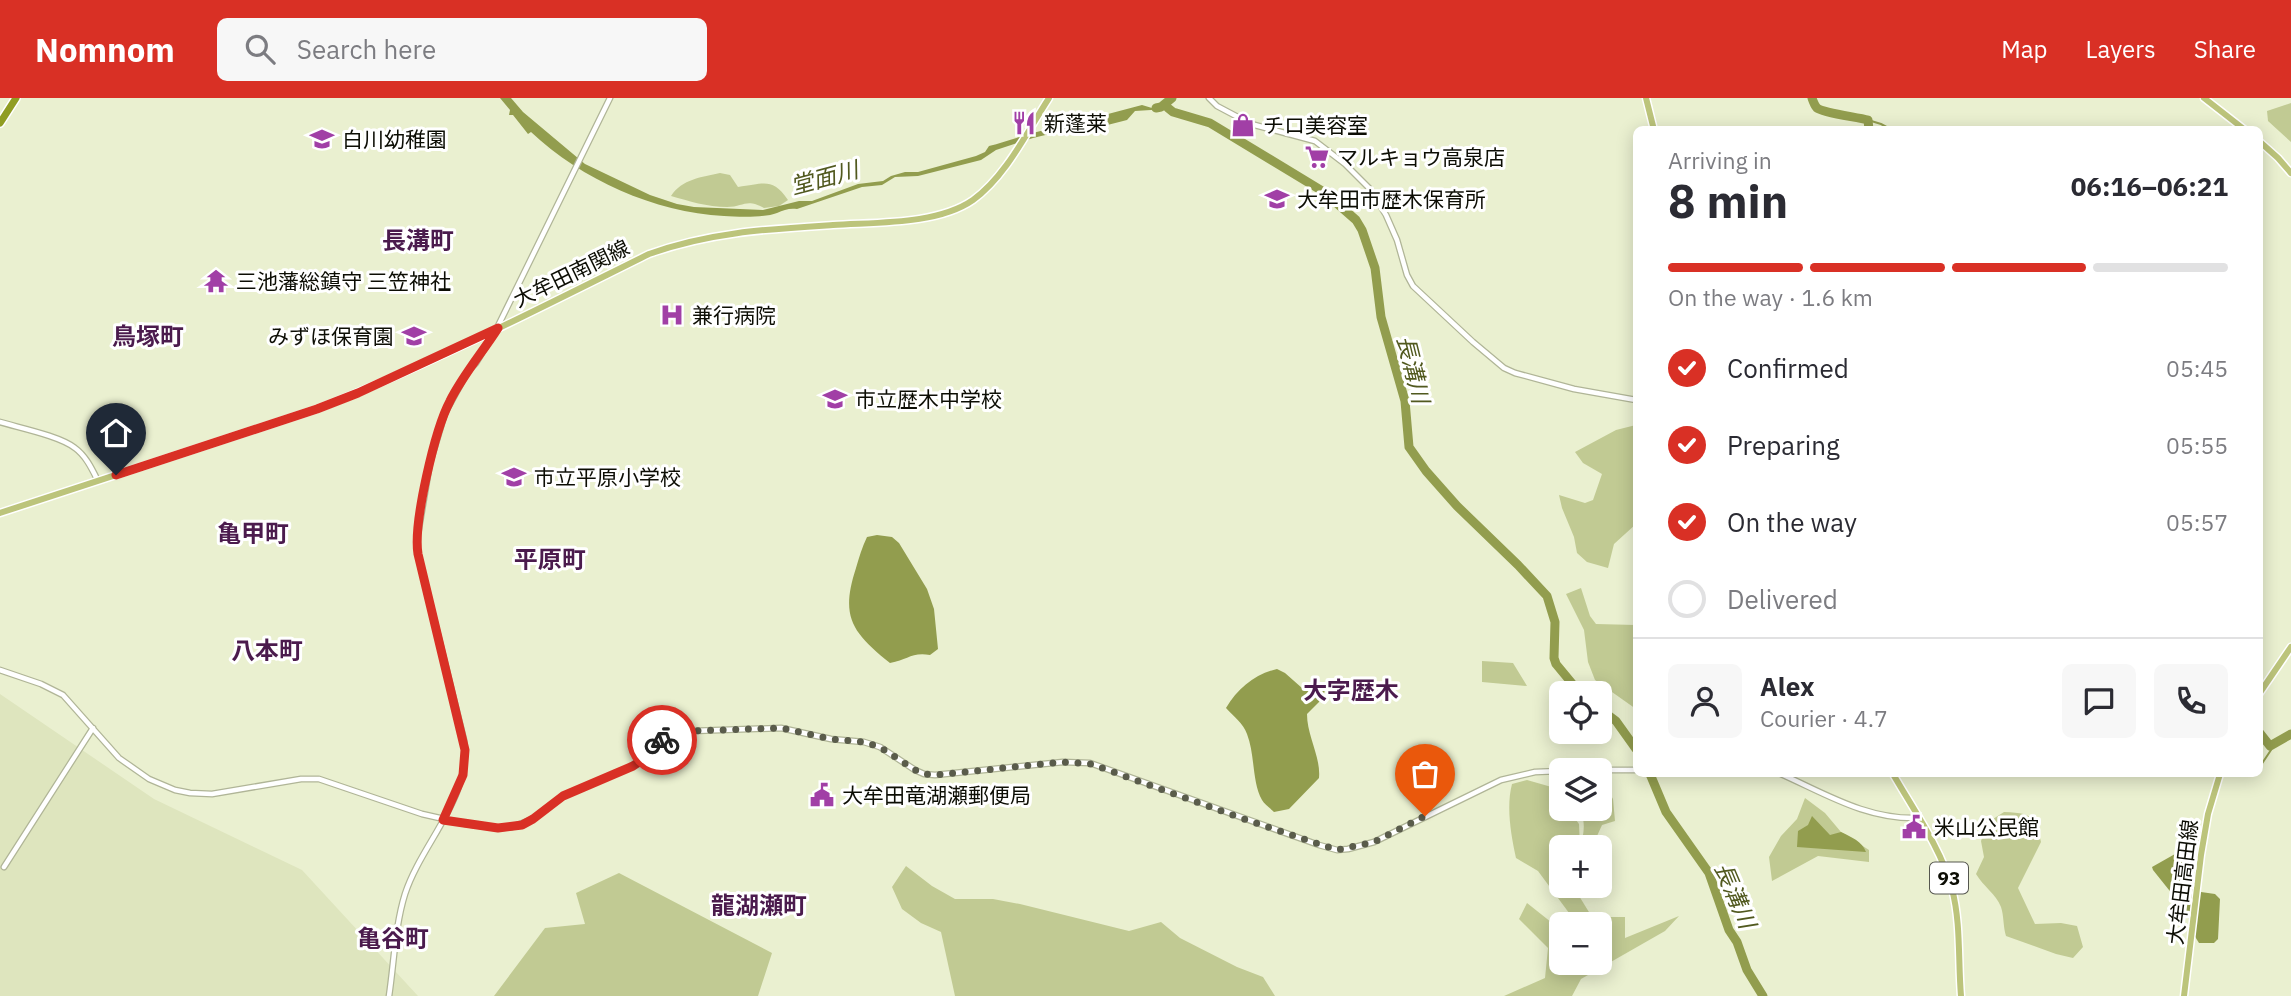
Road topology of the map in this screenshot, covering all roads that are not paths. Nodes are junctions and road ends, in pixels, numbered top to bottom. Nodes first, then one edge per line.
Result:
1 (16, 98) edge
2 (610, 98) edge
3 (1049, 98) edge
4 (1209, 98) edge
5 (1646, 98) edge
6 (2204, 98) edge
7 (0, 123) edge
8 (1653, 126) edge
9 (2240, 126) edge
10 (2263, 145) edge
11 (2291, 173) edge
12 (498, 328) junction
13 (1633, 399) edge
14 (0, 422) edge
15 (98, 481) junction
16 (0, 513) edge
17 (2291, 647) edge
18 (0, 670) edge
19 (2263, 688) edge
20 (93, 728) junction
21 (1612, 770) edge
22 (1633, 770) edge
23 (1549, 771) edge
24 (1788, 777) edge
25 (1896, 777) edge
26 (2219, 777) edge
27 (1919, 818) junction
28 (443, 820) junction
29 (4, 867) dead end
30 (389, 996) edge
31 (1961, 996) edge
32 (2184, 996) edge

1 - 7 highway
2 - 12 street
3 - 12 main road, 大牟田南関線
4 - 13 street
5 - 8 main road
6 - 9 main road
10 - 11 main road
12 - 15 main road, 大牟田南関線
12 - 28 street
14 - 15 street
15 - 16 main road, 大牟田南関線
17 - 19 main road
18 - 20 street
20 - 28 street
20 - 29 street
21 - 22 street
23 - 28 street
24 - 27 street
25 - 27 main road, 93
26 - 32 main road, 大牟田高田線
27 - 31 main road, 93
28 - 30 street

